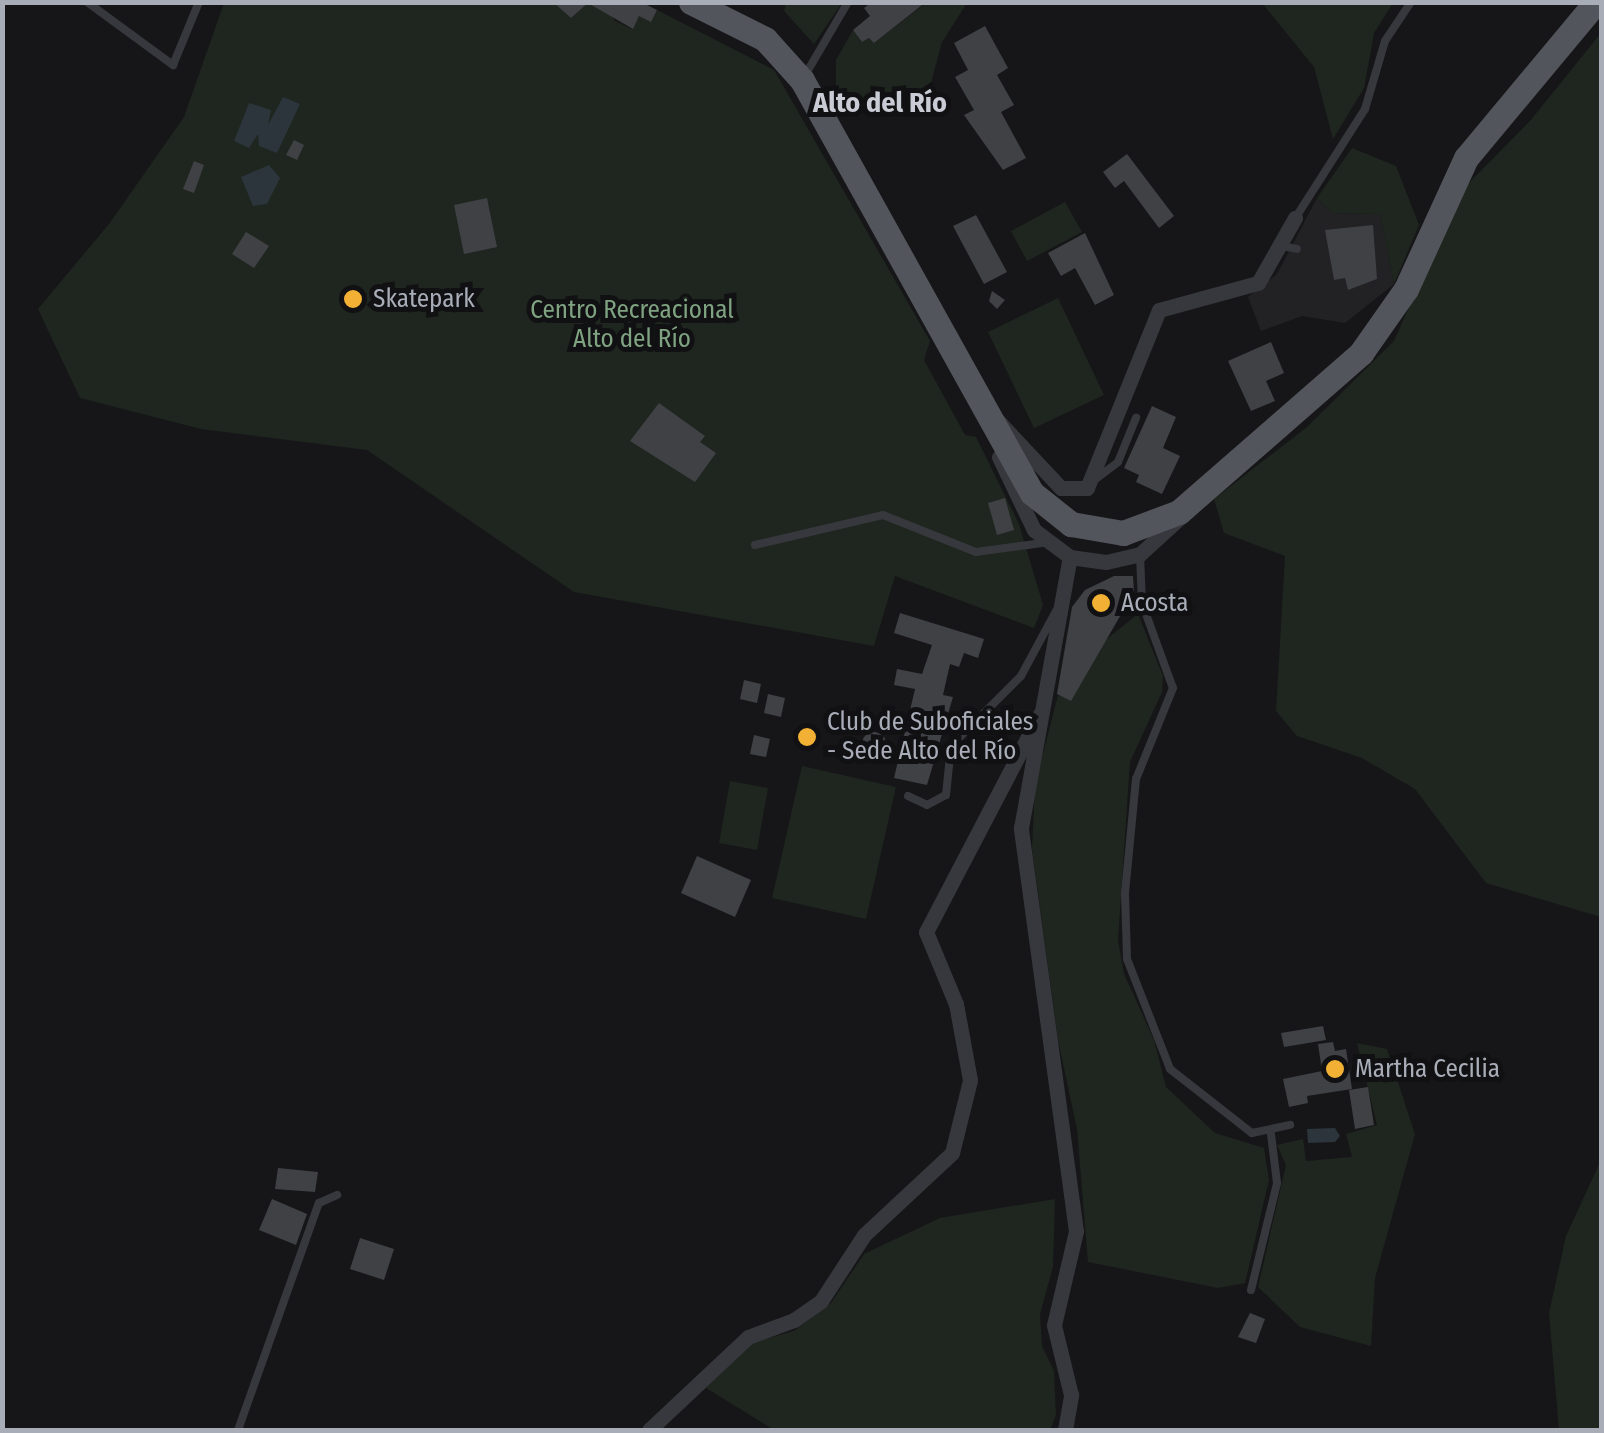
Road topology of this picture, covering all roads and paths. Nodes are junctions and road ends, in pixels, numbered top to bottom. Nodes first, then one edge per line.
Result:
1 (87, 2) edge
2 (199, 2) edge
3 (691, 2) edge
4 (848, 2) edge
5 (1411, 2) edge
6 (1596, 2) edge
7 (802, 80) junction
8 (1296, 218) joint
9 (932, 307) junction
10 (988, 414) junction
11 (1136, 418) dead end
12 (1089, 482) junction
13 (1202, 492) junction
14 (1043, 543) junction
15 (755, 545) dead end
16 (1140, 554) junction
17 (1070, 557) junction
18 (1058, 607) junction
19 (1040, 714) junction
20 (908, 796) dead end
21 (1290, 1125) dead end
22 (1271, 1134) junction
23 (338, 1195) dead end
24 (1251, 1290) dead end
25 (238, 1430) edge
26 (649, 1430) edge
27 (1064, 1430) edge

1 - 2 lane
3 - 7 main road
4 - 7 lane
5 - 8 lane
6 - 13 main road
7 - 9 main road
8 - 12 street
9 - 10 main road
9 - 14 street
10 - 12 street
10 - 13 main road
11 - 12 lane
13 - 16 street
14 - 15 lane
14 - 17 street
16 - 17 street
16 - 22 lane
17 - 18 street
18 - 19 street
18 - 20 lane
19 - 26 street
19 - 27 street
21 - 22 lane
22 - 24 lane
23 - 25 lane

